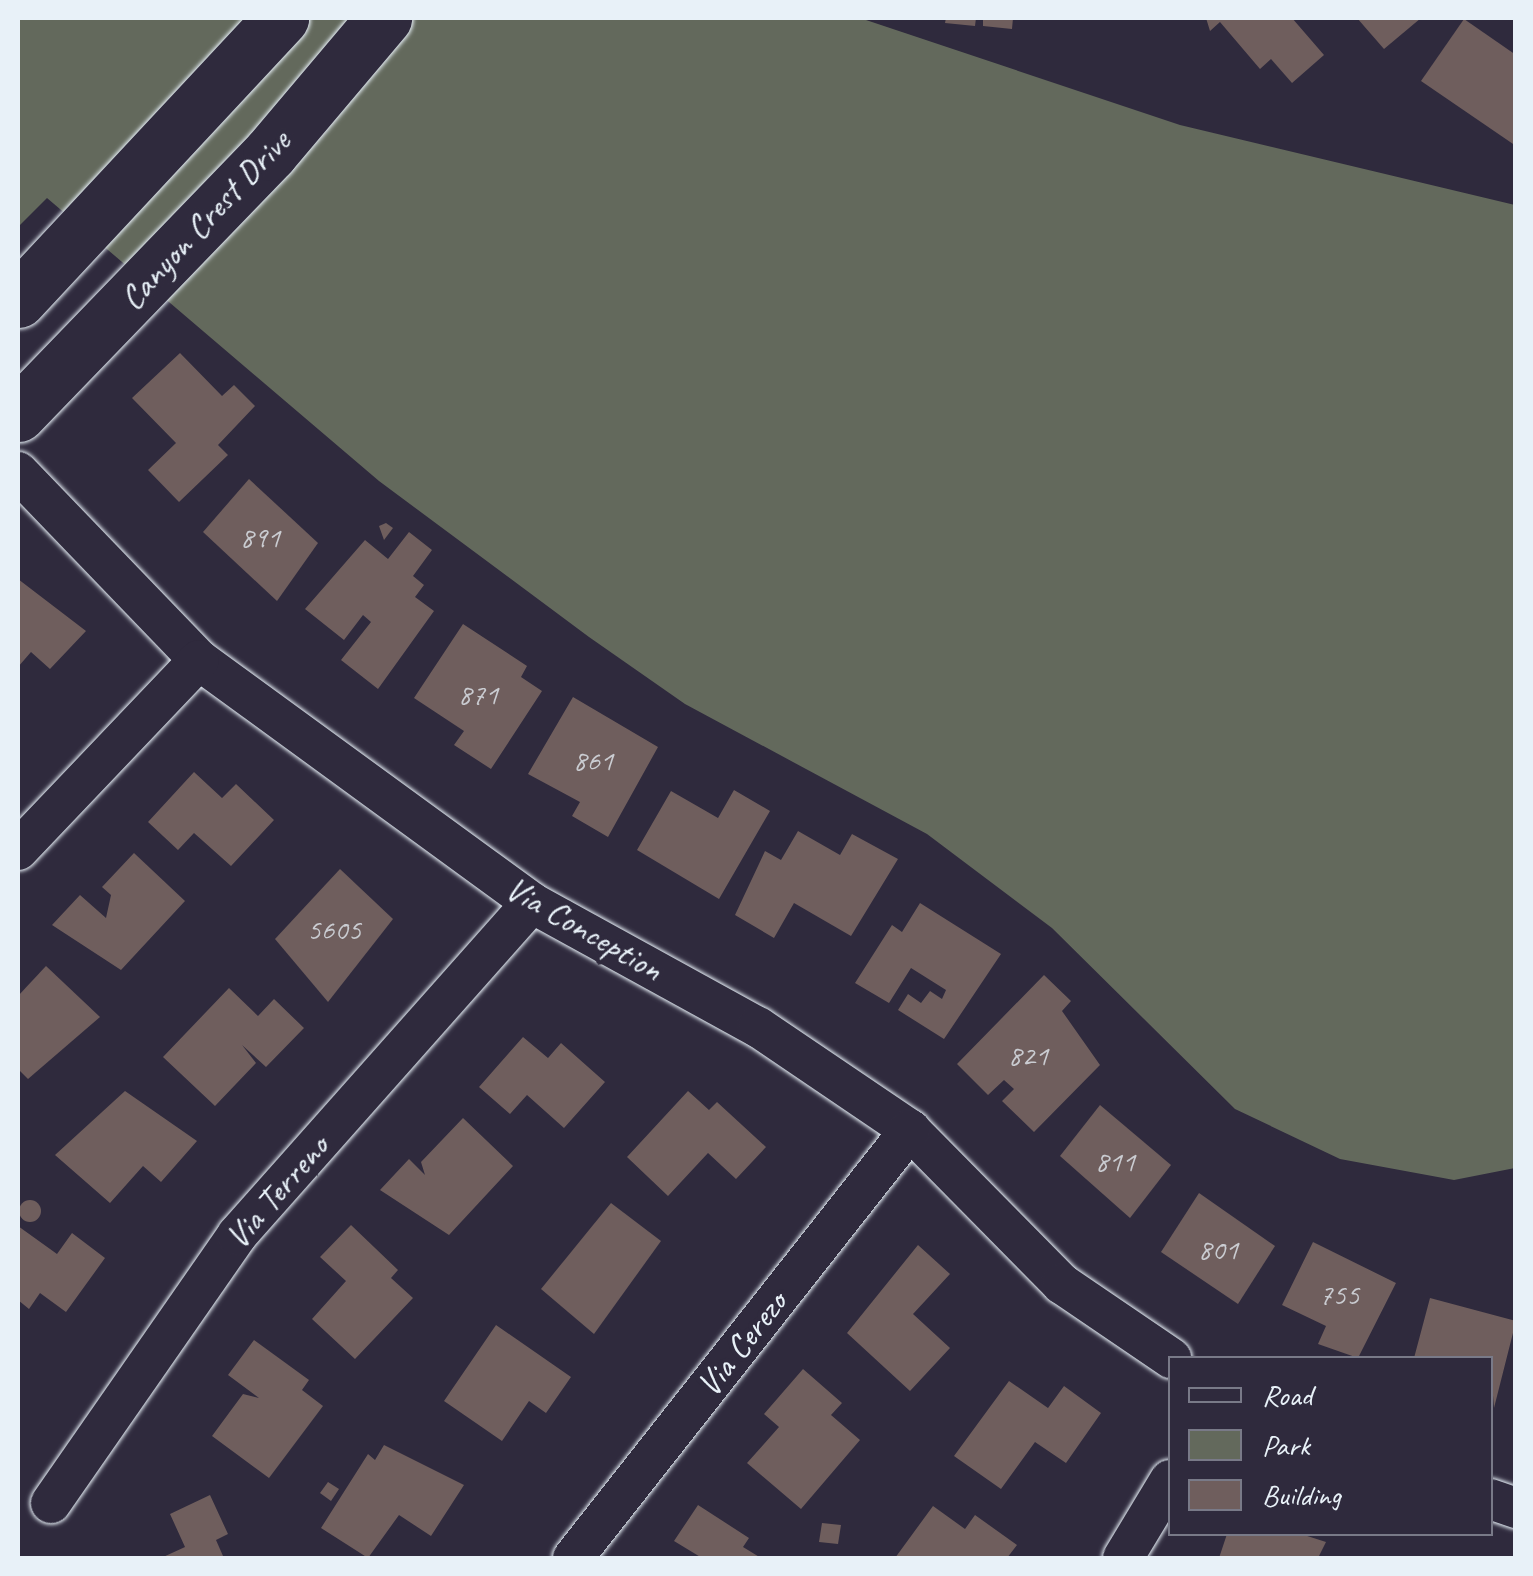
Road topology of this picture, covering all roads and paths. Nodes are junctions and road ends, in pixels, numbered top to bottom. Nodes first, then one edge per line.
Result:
1 (282, 18) edge
2 (384, 18) edge
3 (18, 300) edge
4 (18, 414) edge
5 (18, 472) edge
6 (199, 660) junction
7 (18, 850) edge
8 (532, 903) junction
9 (910, 1130) junction
10 (1168, 1356) edge
11 (1168, 1483) edge
12 (51, 1503) dead end
13 (574, 1558) edge
14 (1124, 1558) edge

1 - 3 main road
2 - 4 main road, Canyon Crest Drive
5 - 6 street, Via Conception
6 - 7 street
6 - 8 street, Via Conception
8 - 9 street, Via Conception
8 - 12 street, Via Terreno
9 - 10 street, Via Conception
9 - 13 street, Via Cerezo
11 - 14 street

